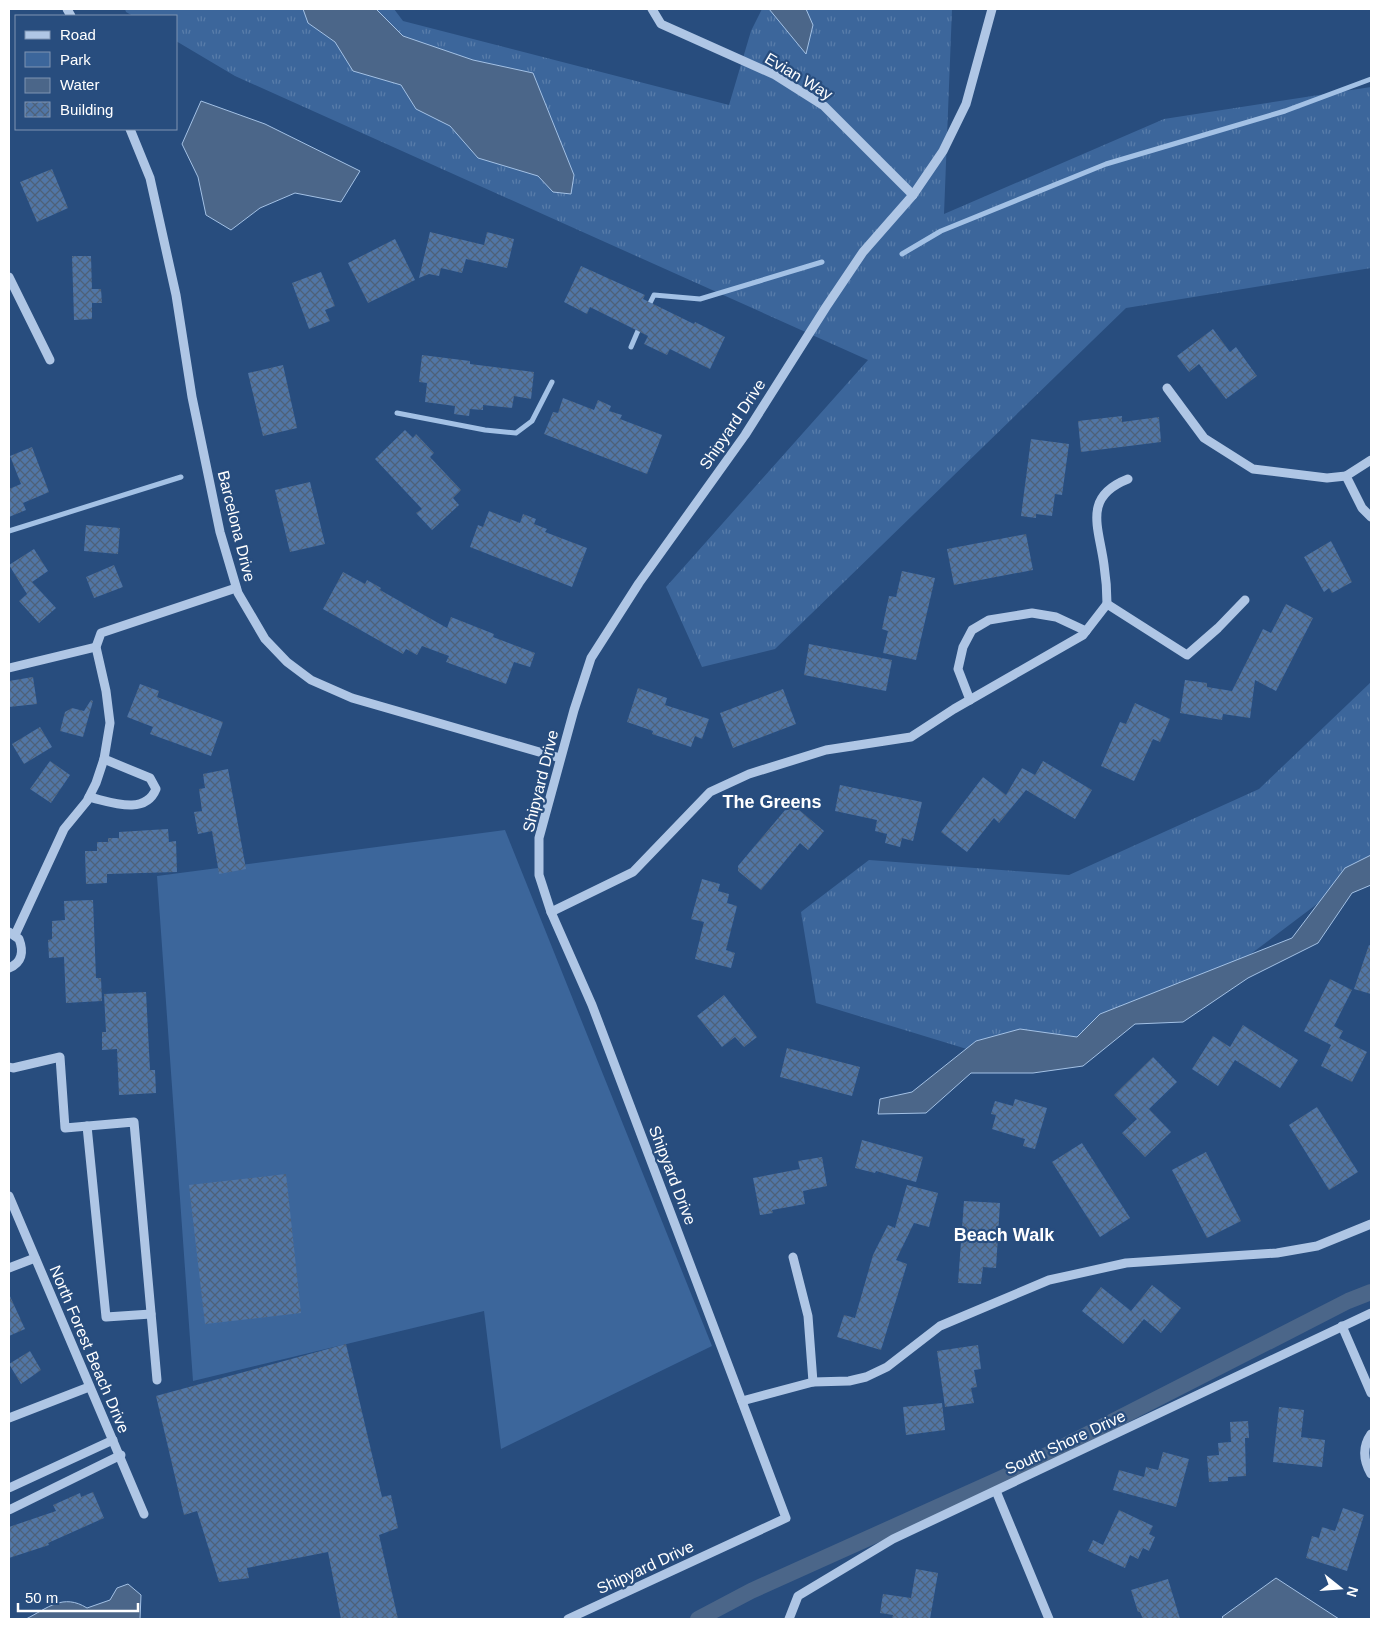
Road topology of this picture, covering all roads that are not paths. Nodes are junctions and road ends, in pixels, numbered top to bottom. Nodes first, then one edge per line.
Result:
1 (652, 9) edge
2 (992, 9) edge
3 (130, 130) edge
4 (913, 195) junction
5 (9, 277) edge
6 (50, 360) dead end
7 (1167, 388) dead end
8 (1371, 460) edge
9 (1346, 476) junction
10 (1128, 479) dead end
11 (1371, 517) edge
12 (236, 588) junction
13 (1245, 600) dead end
14 (1107, 604) junction
15 (1086, 631) junction
16 (96, 647) junction
17 (9, 668) edge
18 (970, 700) junction
19 (560, 758) junction
20 (104, 759) junction
21 (89, 797) junction
22 (551, 912) junction
23 (12, 933) edge
24 (9, 968) edge
25 (10, 1070) edge
26 (87, 1126) junction
27 (9, 1196) edge
28 (1371, 1224) edge
29 (793, 1257) dead end
30 (35, 1258) junction
31 (9, 1268) edge
32 (1371, 1312) edge
33 (151, 1314) junction
34 (1342, 1326) junction
35 (157, 1380) dead end
36 (813, 1382) junction
37 (88, 1387) junction
38 (1371, 1392) edge
39 (742, 1401) junction
40 (9, 1418) edge
41 (1371, 1434) edge
42 (113, 1440) junction
43 (121, 1455) junction
44 (1371, 1474) edge
45 (9, 1488) edge
46 (996, 1491) junction
47 (9, 1510) edge
48 (144, 1514) dead end
49 (568, 1619) edge
50 (789, 1619) edge
51 (1049, 1619) edge

1 - 4 street, Evian Way
2 - 4 street, Shipyard Drive
3 - 12 street, Barcelona Drive
4 - 19 street, Shipyard Drive
5 - 6 street
7 - 9 street
8 - 9 street
9 - 11 street
10 - 14 street
12 - 16 street
12 - 19 street, Barcelona Drive
13 - 14 street
14 - 15 street
15 - 18 street
15 - 18 street
16 - 17 street
16 - 20 street
18 - 22 street
19 - 22 street, Shipyard Drive
20 - 21 street
20 - 21 street
21 - 23 street
22 - 39 street, Shipyard Drive
23 - 24 street
25 - 26 street
26 - 33 street
26 - 33 street
27 - 30 street, North Forest Beach Drive
28 - 36 street
29 - 36 street
30 - 31 street
30 - 37 street, North Forest Beach Drive
32 - 34 street, South Shore Drive
33 - 35 street
34 - 38 street
34 - 46 street, South Shore Drive
36 - 39 street
37 - 40 street
37 - 42 street, North Forest Beach Drive
39 - 49 street, Shipyard Drive
41 - 44 street
42 - 43 street, North Forest Beach Drive
42 - 45 street
43 - 47 street
43 - 48 street, North Forest Beach Drive
46 - 50 street, South Shore Drive
46 - 51 street

